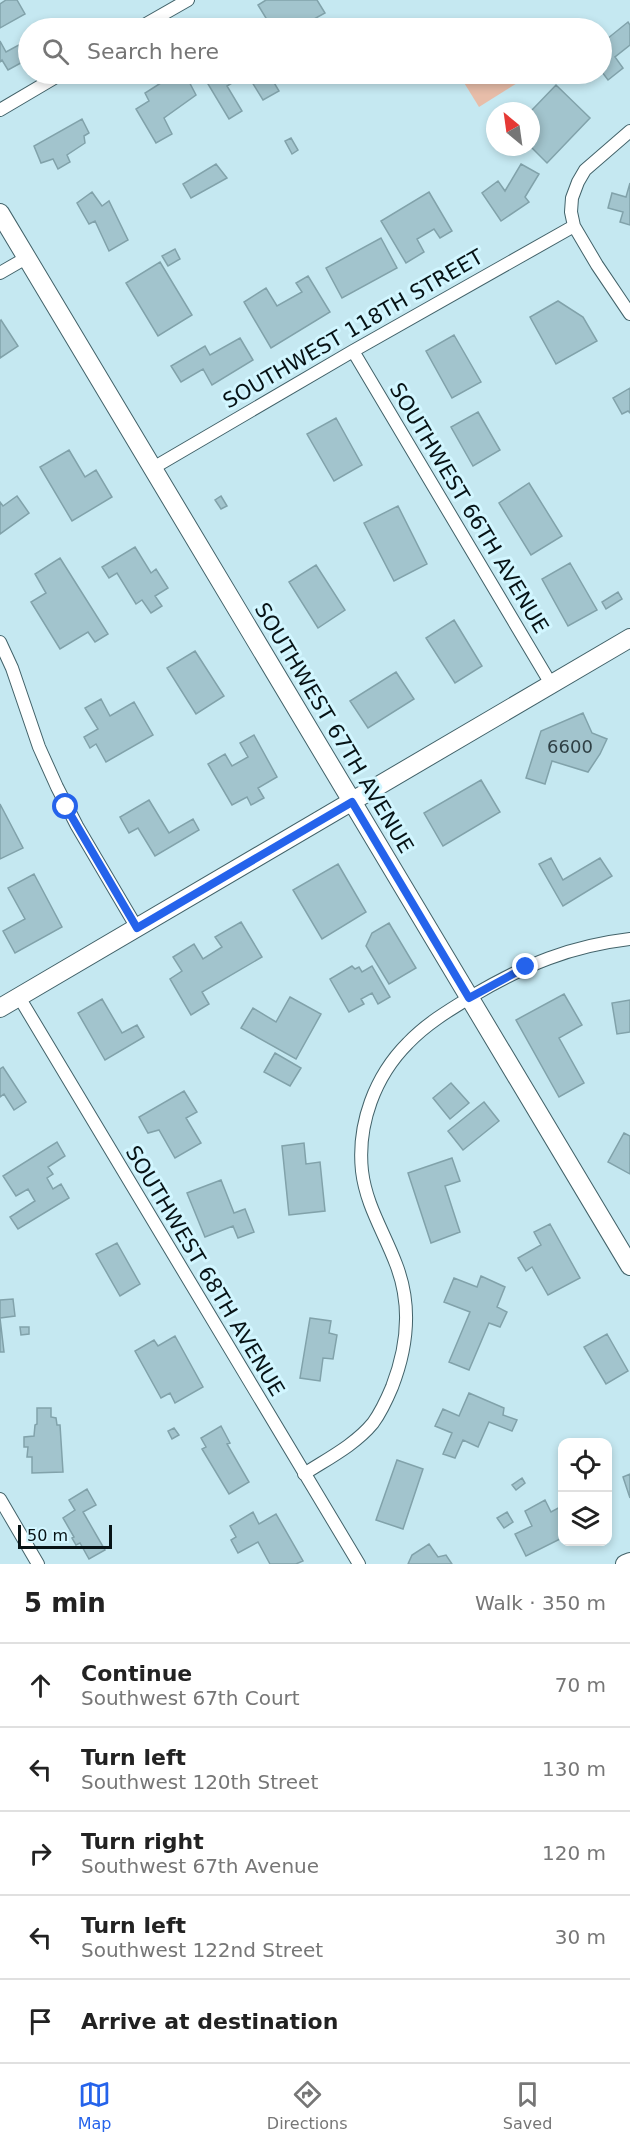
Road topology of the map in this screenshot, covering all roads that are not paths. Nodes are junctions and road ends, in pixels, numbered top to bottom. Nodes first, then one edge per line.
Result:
1 (188, 0) edge
2 (156, 18) edge
3 (44, 84) edge
4 (0, 110) edge
5 (630, 131) edge
6 (0, 213) edge
7 (574, 226) junction
8 (27, 258) junction
9 (0, 273) edge
10 (630, 314) edge
11 (353, 351) junction
12 (153, 468) junction
13 (630, 638) edge
14 (0, 642) edge
15 (551, 684) junction
16 (352, 802) junction
17 (137, 928) junction
18 (630, 939) edge
19 (19, 997) junction
20 (469, 998) junction
21 (0, 1008) edge
22 (628, 1260) edge
23 (304, 1474) junction
24 (0, 1499) edge
25 (630, 1562) edge
26 (39, 1564) edge
27 (359, 1564) edge
28 (625, 1564) edge

1 - 2 street
3 - 4 street
5 - 7 street
6 - 8 main road, SOUTHWEST 67TH AVENUE
7 - 10 street
7 - 11 street, SOUTHWEST 118TH STREET
8 - 9 street
8 - 12 main road, SOUTHWEST 67TH AVENUE
11 - 12 street, SOUTHWEST 118TH STREET
11 - 15 street, SOUTHWEST 66TH AVENUE
12 - 16 main road, SOUTHWEST 67TH AVENUE
13 - 15 main road
14 - 17 street
15 - 16 main road
16 - 17 main road
16 - 20 main road, SOUTHWEST 67TH AVENUE
17 - 19 main road
18 - 20 street
19 - 21 main road
19 - 23 street, SOUTHWEST 68TH AVENUE
20 - 22 main road, SOUTHWEST 67TH AVENUE
20 - 23 street
23 - 27 street, SOUTHWEST 68TH AVENUE
24 - 26 street
25 - 28 main road

